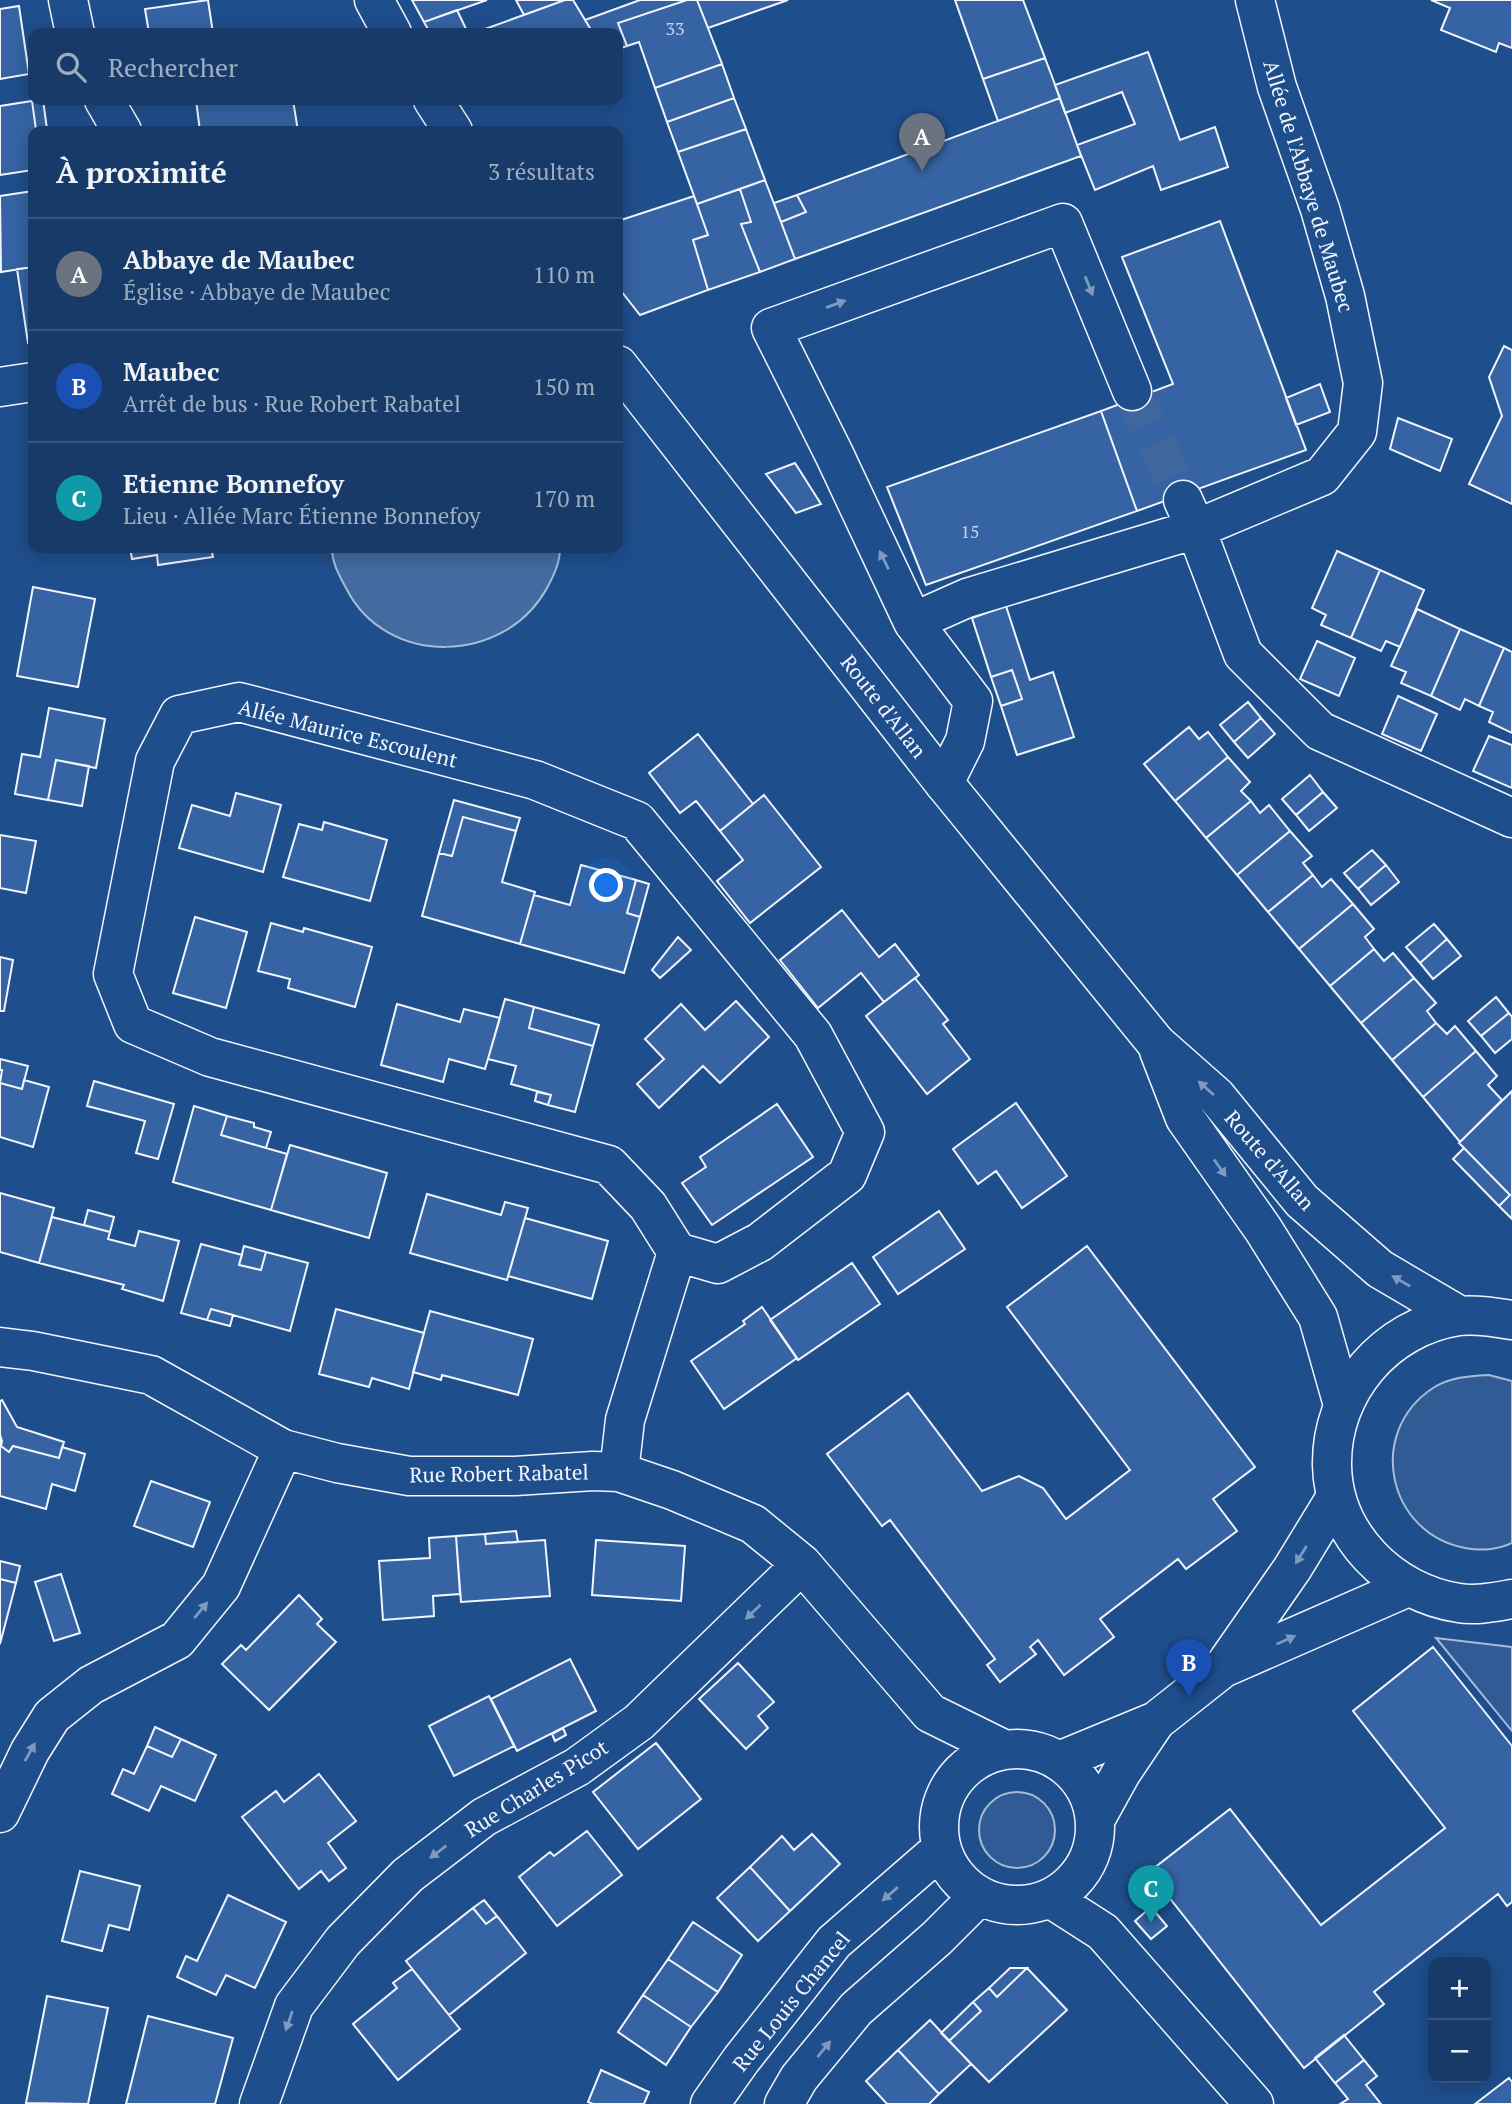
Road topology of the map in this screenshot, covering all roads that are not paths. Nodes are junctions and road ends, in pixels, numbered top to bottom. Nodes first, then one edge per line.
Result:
1 (68, 0) edge
2 (374, 0) edge
3 (1255, 0) edge
4 (74, 28) edge
5 (389, 28) edge
6 (107, 105) edge
7 (436, 105) edge
8 (119, 126) edge
9 (450, 126) edge
10 (623, 371) edge
11 (28, 383) edge
12 (0, 387) edge
13 (1132, 391) tunnel mouth
14 (1190, 515) junction
15 (913, 622) junction
16 (944, 783) junction
17 (1512, 818) edge
18 (1156, 1042) junction
19 (677, 1252) junction
20 (1460, 1316) junction
21 (1512, 1320) edge
22 (0, 1347) edge
23 (1343, 1405) junction
24 (283, 1449) junction
25 (619, 1472) junction
26 (1336, 1497) junction
27 (802, 1564) junction
28 (1408, 1587) junction
29 (1512, 1599) edge
30 (1223, 1668) junction
31 (930, 1713) junction
32 (1156, 1721) junction
33 (1005, 1750) junction
34 (1059, 1761) junction
35 (951, 1783) junction
36 (0, 1813) edge
37 (1095, 1819) junction
38 (942, 1849) junction
39 (1085, 1867) junction
40 (979, 1896) junction
41 (1050, 1898) junction
42 (1102, 1932) junction
43 (260, 2104) edge
44 (710, 2104) edge
45 (784, 2104) edge
46 (1254, 2104) edge

1 - 4 street
2 - 5 street
3 - 14 street, Allée de l'Abbaye de Maubec
6 - 8 street
7 - 9 street
10 - 16 street, Route d'Allan
11 - 12 street
15 -> 13 street
14 - 15 street, Allée de l'Abbaye de Maubec
14 - 17 street
15 - 16 street
16 - 18 street, Route d'Allan
20 -> 18 street, Route d'Allan
18 -> 23 street, Route d'Allan
19 - 19 street, Allée Maurice Escoulent
19 - 25 street
20 - 21 street
20 - 23 street
22 - 24 street, Rue Robert Rabatel
23 - 26 street
24 - 25 street, Rue Robert Rabatel
36 -> 24 street
25 - 27 street, Rue Robert Rabatel
26 - 28 street
26 -> 30 street
27 - 31 street, Rue Robert Rabatel
27 -> 43 street, Rue Charles Picot
28 - 29 street
30 -> 28 street
30 - 32 street
31 - 33 street, Rue Robert Rabatel
31 - 35 street, Rue Robert Rabatel
32 - 34 street
32 - 37 street
33 - 34 street
33 - 35 street
34 - 37 street
35 - 38 street
37 - 39 street
38 - 40 street
38 -> 44 street, Rue Louis Chancel
39 - 41 street
39 - 42 street
40 - 41 street
45 -> 40 street
41 - 42 street
42 - 46 street

